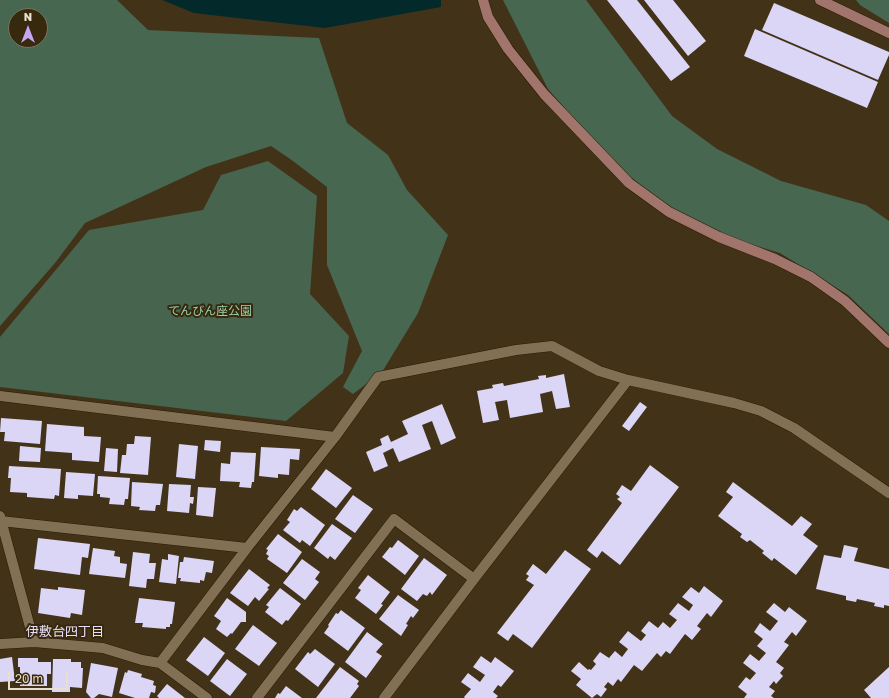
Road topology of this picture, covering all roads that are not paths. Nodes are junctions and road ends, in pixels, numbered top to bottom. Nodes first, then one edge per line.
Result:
1 (484, 0) edge
2 (820, 0) edge
3 (889, 33) edge
4 (889, 343) edge
5 (628, 380) junction
6 (0, 396) edge
7 (335, 437) junction
8 (889, 493) edge
9 (1, 519) edge
10 (247, 548) junction
11 (474, 579) junction
12 (34, 642) junction
13 (0, 644) edge
14 (160, 663) junction
15 (207, 698) edge
16 (257, 698) edge
17 (384, 698) edge

1 - 4 street
2 - 3 street
5 - 7 street
5 - 8 street
5 - 11 street
6 - 7 street
7 - 10 street
9 - 10 street
9 - 12 street
10 - 14 street
11 - 16 street
11 - 17 street
12 - 13 street
12 - 14 street
14 - 15 street

